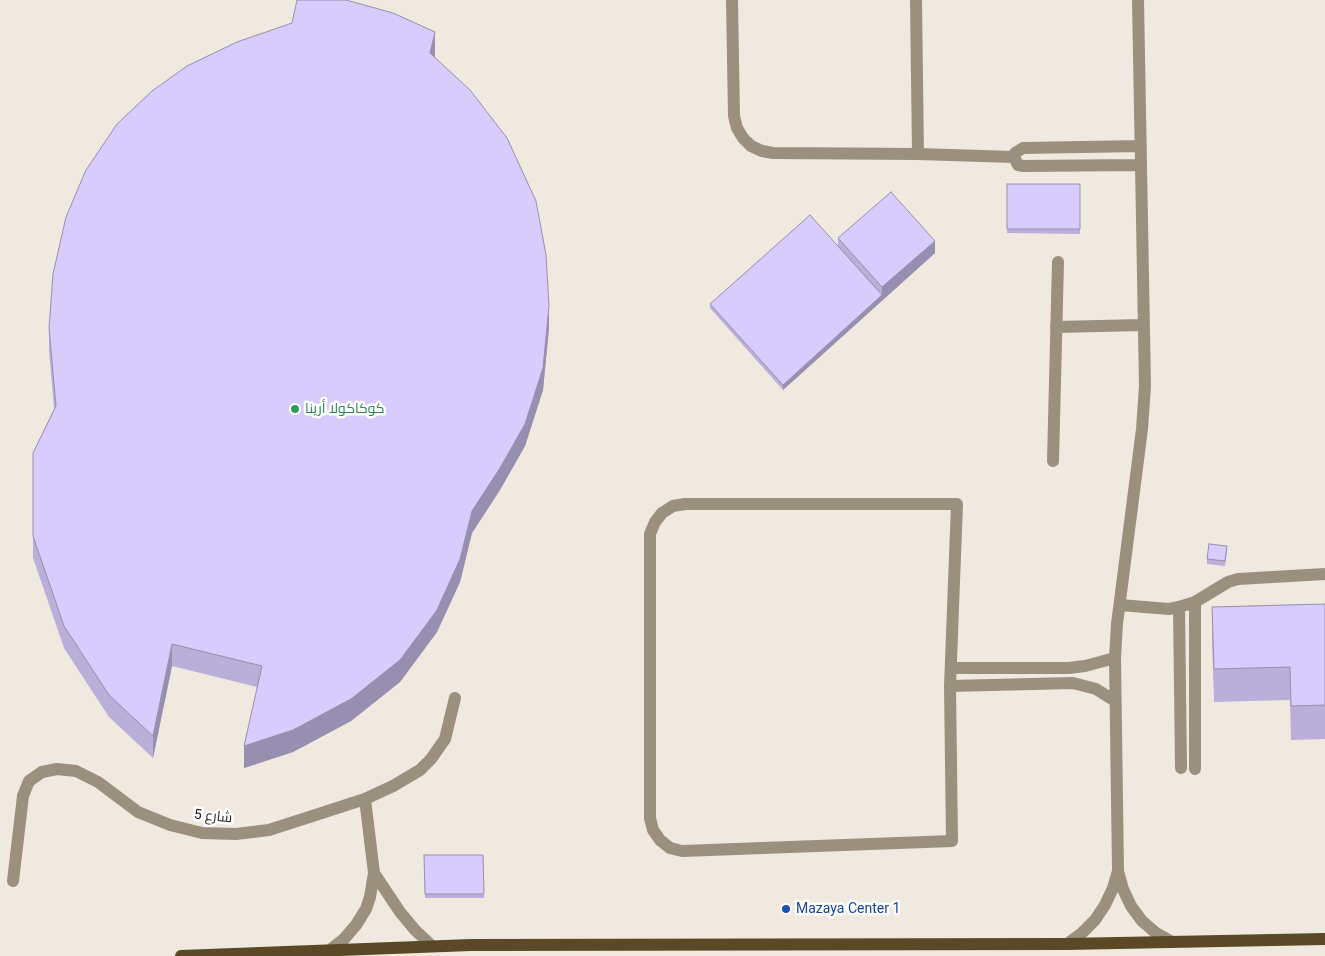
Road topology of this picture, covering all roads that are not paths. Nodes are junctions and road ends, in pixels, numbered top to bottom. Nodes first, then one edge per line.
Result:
1 (732, 0) edge
2 (916, 0) edge
3 (1138, 0) edge
4 (1141, 146) junction
5 (918, 154) junction
6 (1014, 157) junction
7 (1141, 165) junction
8 (1058, 262) dead end
9 (1143, 325) junction
10 (1056, 327) junction
11 (1053, 460) dead end
12 (1325, 574) edge
13 (1195, 602) junction
14 (1120, 605) junction
15 (1179, 608) junction
16 (1114, 658) junction
17 (951, 668) junction
18 (950, 686) junction
19 (455, 698) dead end
20 (1115, 700) junction
21 (1181, 768) dead end
22 (1195, 769) dead end
23 (365, 798) junction
24 (1118, 871) junction
25 (374, 873) junction
26 (13, 881) dead end
27 (1325, 939) edge
28 (1172, 942) junction
29 (1067, 944) junction
30 (432, 946) junction
31 (330, 950) junction
32 (181, 956) edge

1 - 5 lane
2 - 5 lane
3 - 4 lane
4 - 6 lane
4 - 7 lane
5 - 6 lane
6 - 7 lane
7 - 9 lane
8 - 10 lane
9 - 10 lane
9 - 14 lane
10 - 11 lane
12 - 13 lane
13 - 15 lane
13 - 22 lane
14 - 15 lane
14 - 16 lane
15 - 21 lane
16 - 17 lane
16 - 20 lane
17 - 18 lane
17 - 18 lane
18 - 20 lane
19 - 23 lane, شارع 5
20 - 24 lane
23 - 25 lane
23 - 26 lane, شارع 5
24 - 28 lane
24 - 29 lane
25 - 30 lane
25 - 31 lane
27 - 28 main road
28 - 29 main road
29 - 30 main road
30 - 31 main road
31 - 32 main road

